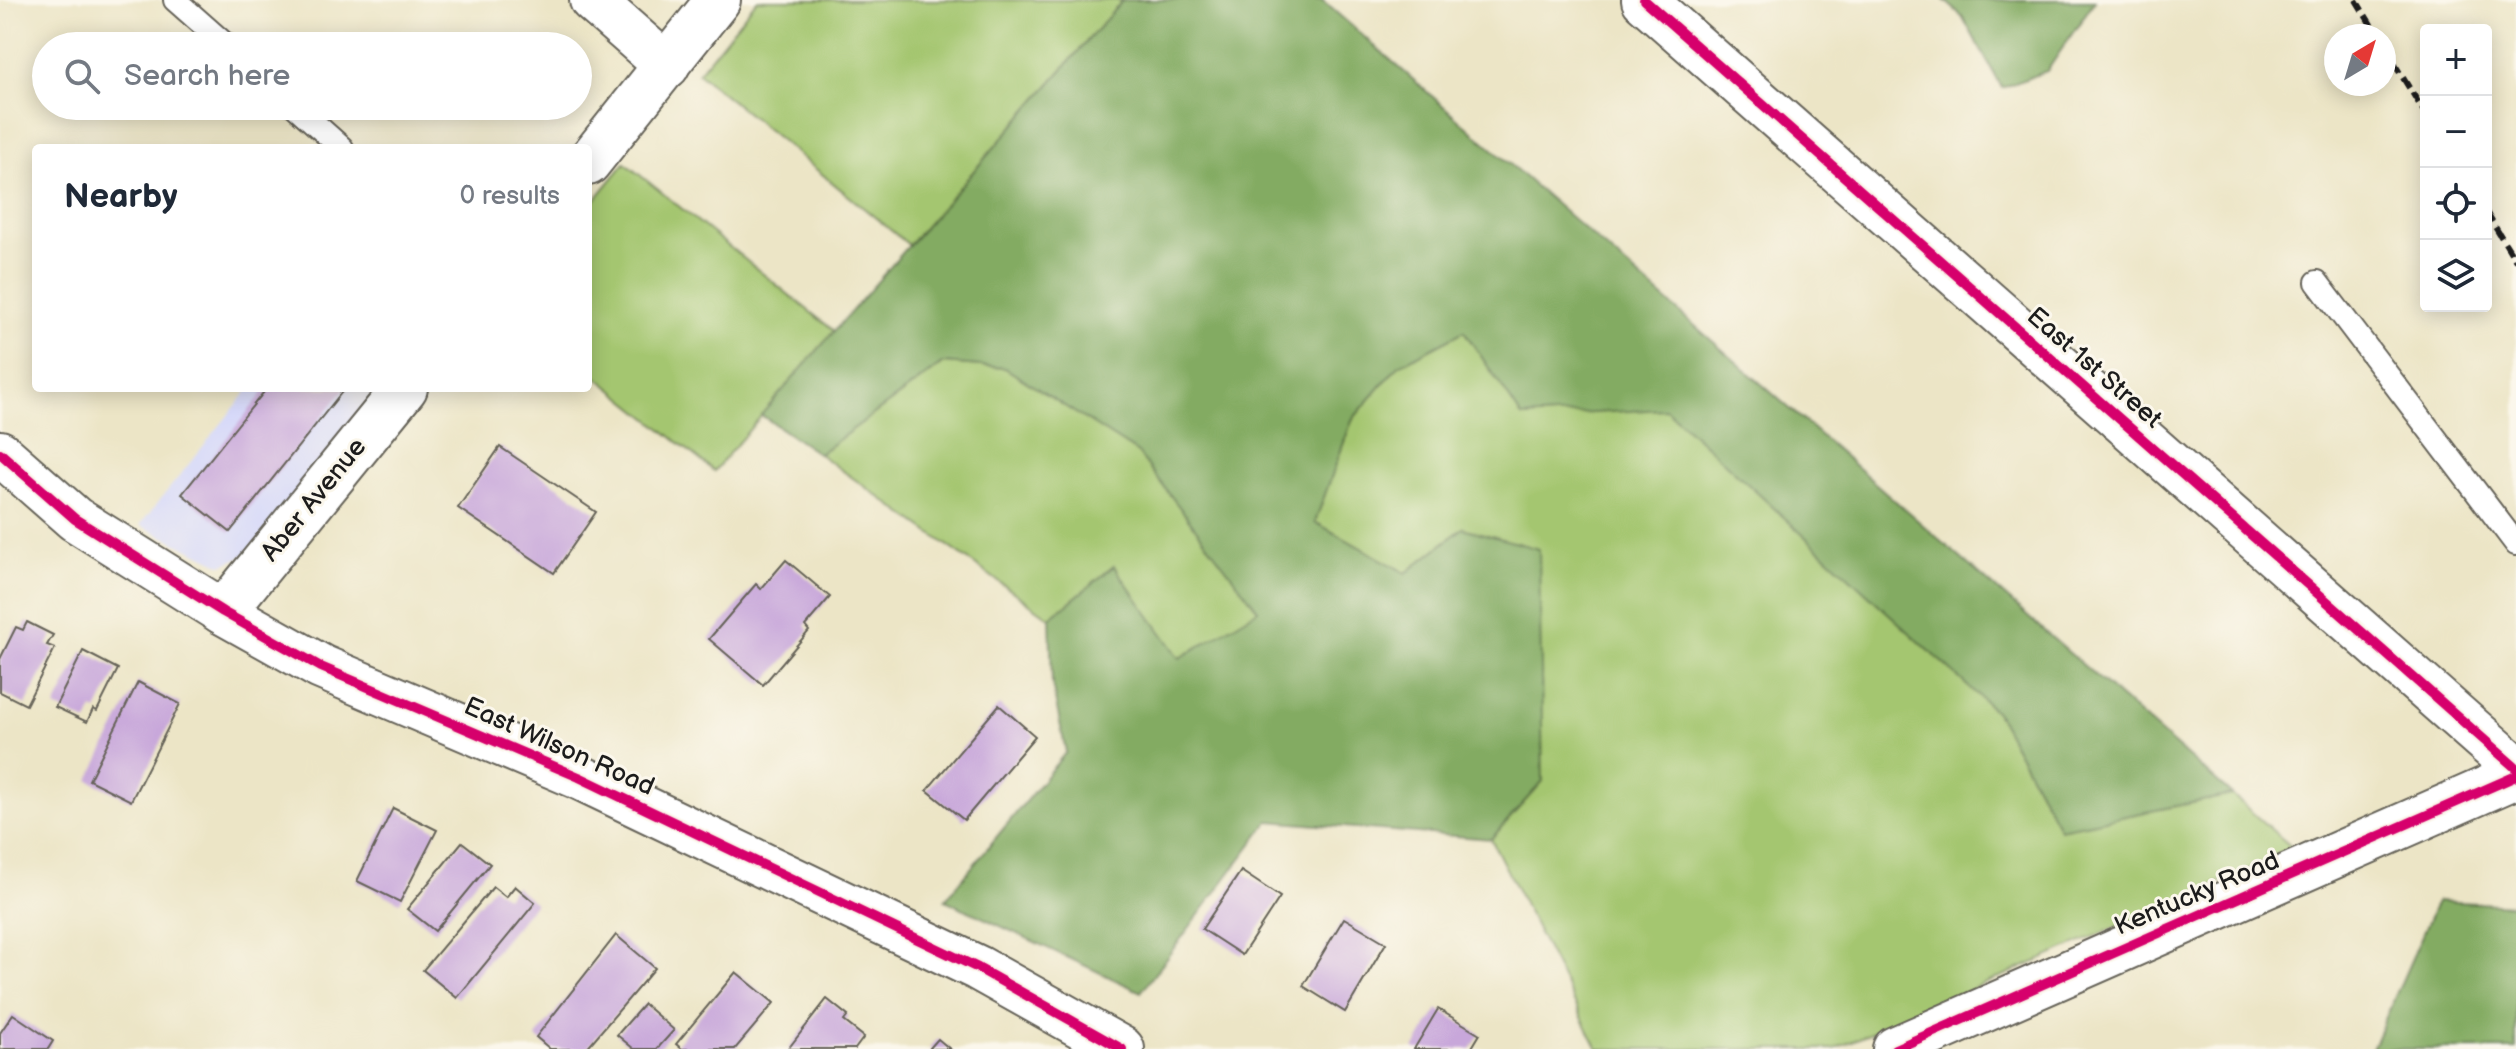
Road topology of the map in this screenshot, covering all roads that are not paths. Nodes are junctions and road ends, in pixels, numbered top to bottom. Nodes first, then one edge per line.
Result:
1 (175, 0) edge
2 (592, 0) edge
3 (718, 0) edge
4 (1644, 0) edge
5 (211, 32) edge
6 (667, 66) junction
7 (311, 120) edge
8 (338, 144) edge
9 (592, 158) edge
10 (2317, 282) dead end
11 (402, 392) edge
12 (0, 453) edge
13 (2516, 544) edge
14 (223, 612) junction
15 (2516, 768) edge
16 (2516, 776) edge
17 (1122, 1049) edge
18 (1895, 1049) edge

1 - 5 lane
2 - 6 street
3 - 6 street
4 - 15 street, East 1st Street
6 - 9 street
7 - 8 lane
10 - 13 lane
11 - 14 street, Aber Avenue
12 - 14 street, East Wilson Road
14 - 17 street, East Wilson Road
16 - 18 street, Kentucky Road

